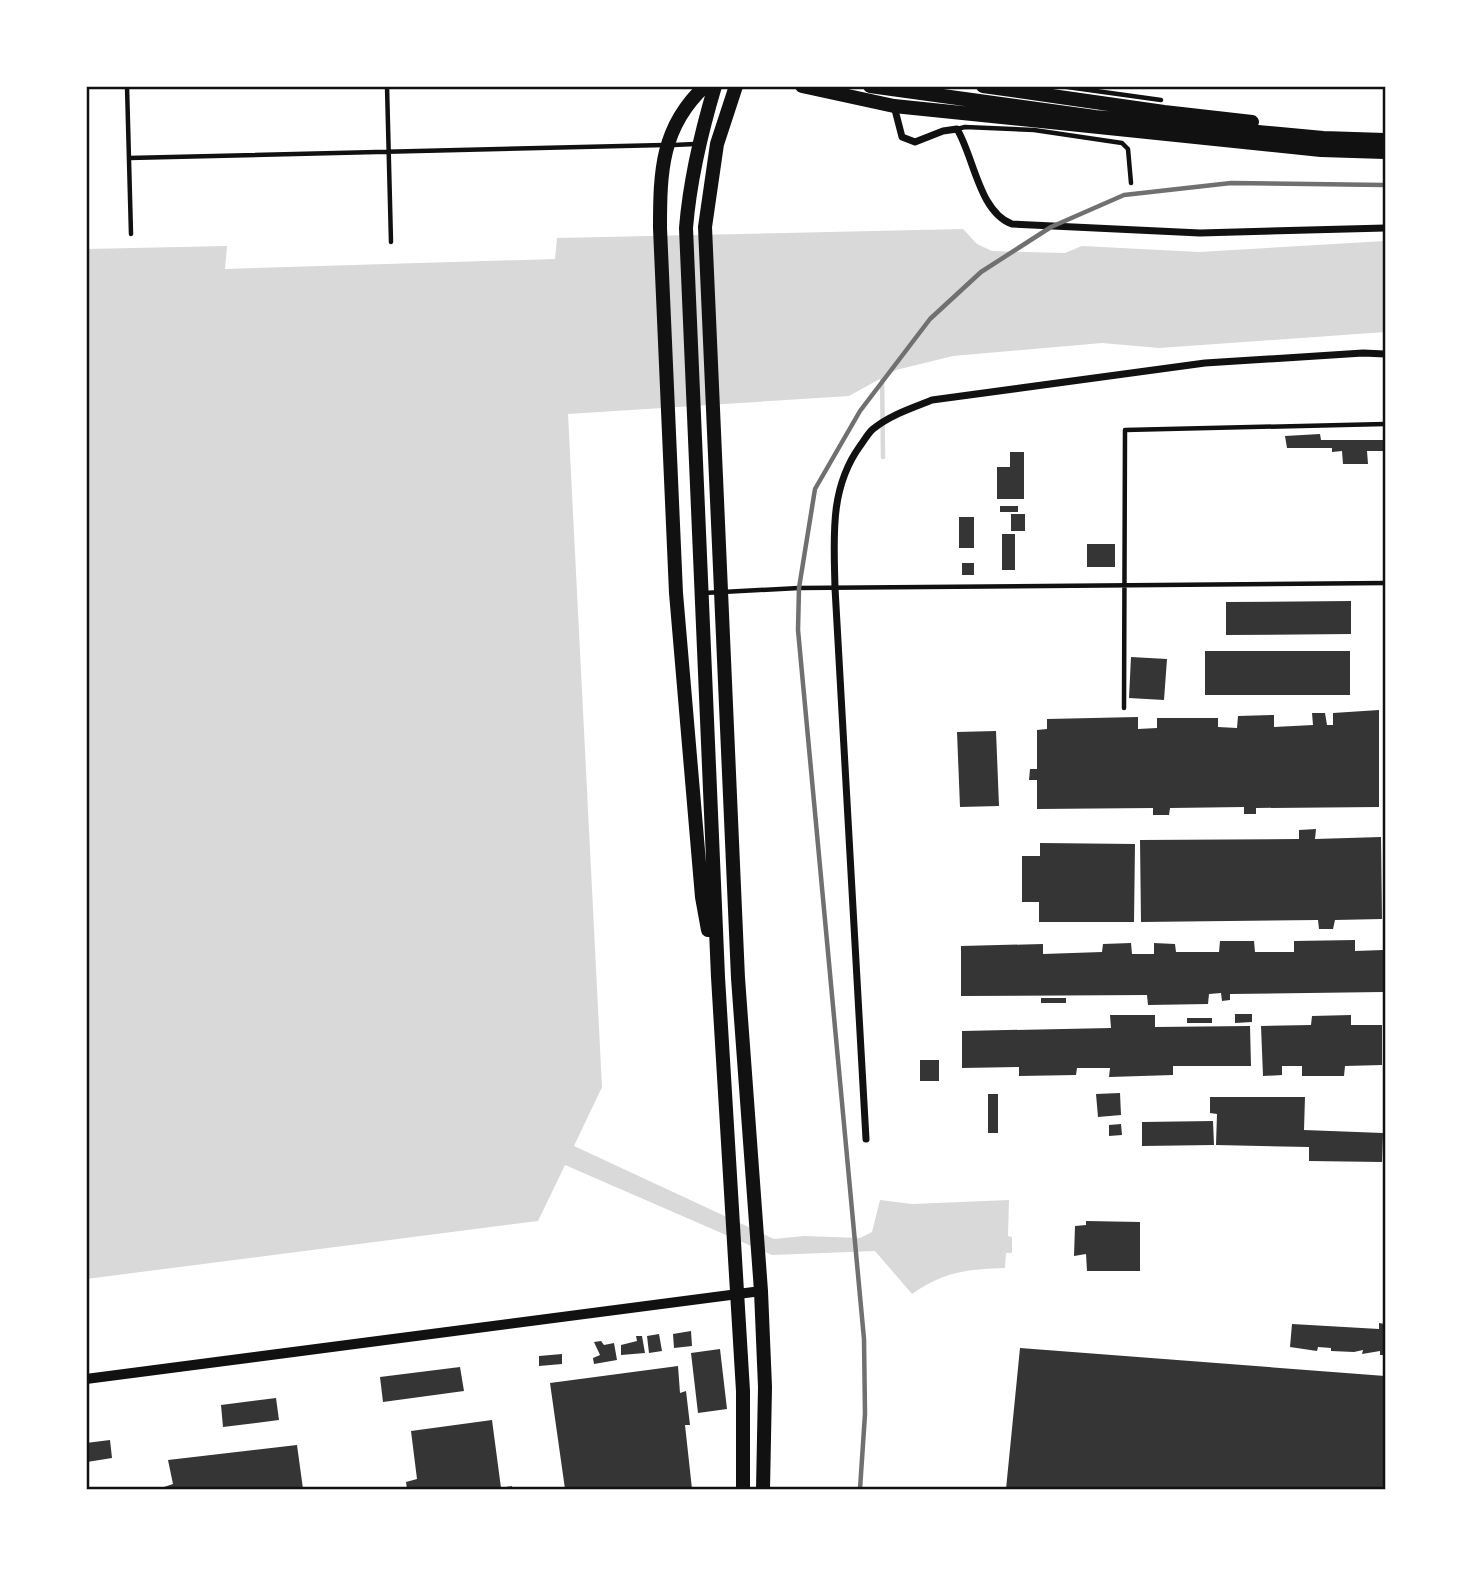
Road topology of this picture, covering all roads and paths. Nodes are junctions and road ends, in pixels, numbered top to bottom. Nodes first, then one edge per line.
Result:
1 (127, 86) edge
2 (387, 86) edge
3 (705, 86) edge
4 (715, 86) edge
5 (736, 86) edge
6 (802, 86) edge
7 (870, 86) edge
8 (983, 86) edge
9 (1060, 86) edge
10 (893, 88) edge
11 (894, 106) junction
12 (1162, 106) junction
13 (957, 129) junction
14 (1385, 139) edge
15 (698, 144) junction
16 (389, 151) junction
17 (1385, 152) edge
18 (129, 158) junction
19 (1130, 183) dead end
20 (1385, 228) edge
21 (131, 234) dead end
22 (391, 242) dead end
23 (1385, 354) edge
24 (1385, 424) edge
25 (1385, 583) edge
26 (1125, 587) junction
27 (835, 588) junction
28 (721, 592) junction
29 (701, 593) junction
30 (1124, 708) dead end
31 (718, 977) junction
32 (866, 1139) dead end
33 (761, 1291) junction
34 (737, 1293) junction
35 (86, 1379) edge
36 (743, 1489) edge
37 (763, 1489) edge

1 - 18 lane
2 - 16 lane
3 - 31 main road
4 - 15 main road
5 - 28 main road
6 - 11 main road
7 - 10 main road
8 - 12 main road
9 - 12 lane
10 - 14 main road
11 - 13 street
11 - 17 main road
12 - 14 main road
13 - 19 lane
13 - 20 street
15 - 16 lane
15 - 29 main road
16 - 18 lane
16 - 22 lane
18 - 21 lane
23 - 27 street
24 - 26 lane
25 - 26 lane
26 - 27 lane
26 - 30 lane
27 - 28 lane
27 - 32 street
28 - 29 lane
28 - 33 main road
29 - 31 main road
31 - 34 main road
33 - 34 street
33 - 37 main road
34 - 35 street
34 - 36 main road

